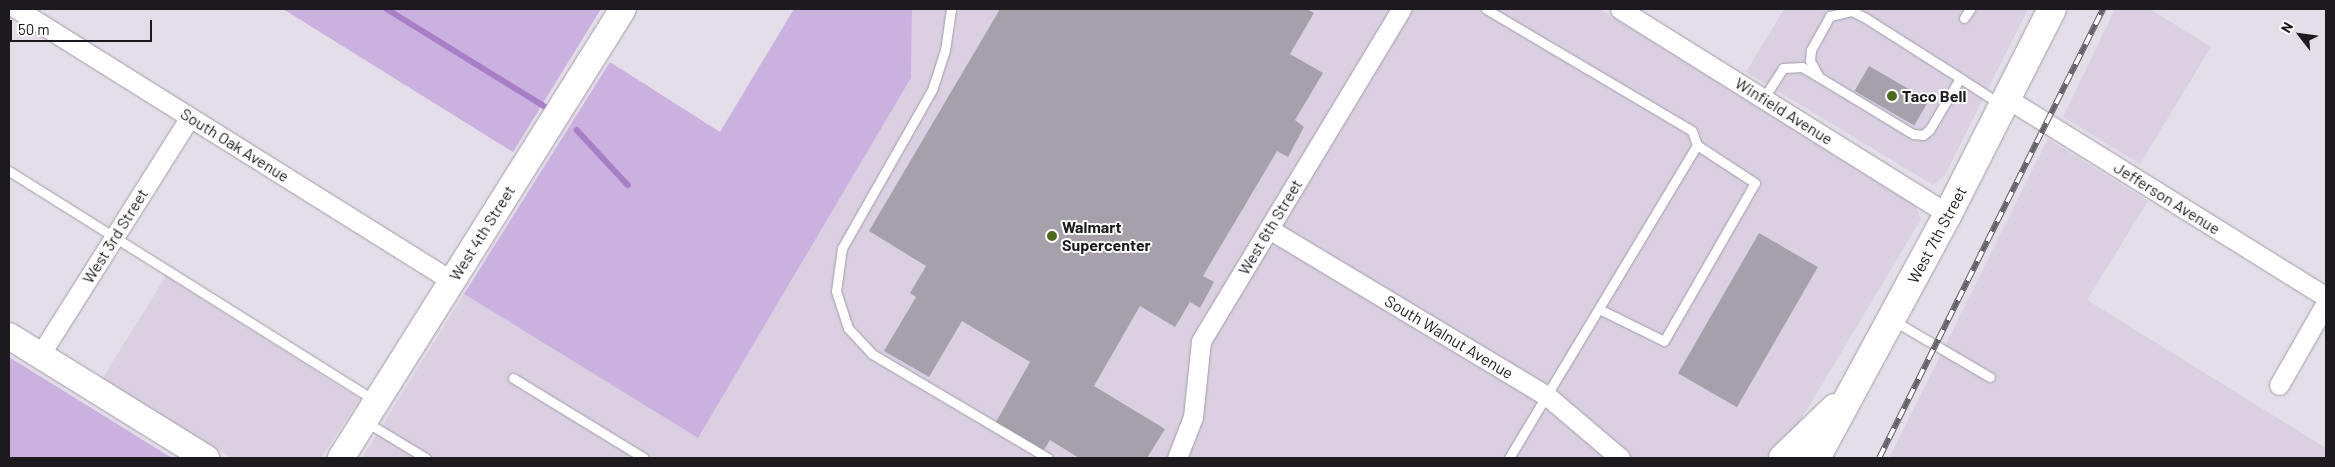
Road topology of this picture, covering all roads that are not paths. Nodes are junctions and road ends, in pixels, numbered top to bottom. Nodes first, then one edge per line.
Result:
1 (17, 9) edge
2 (623, 9) edge
3 (950, 9) edge
4 (1400, 9) edge
5 (1486, 9) edge
6 (1620, 9) edge
7 (1970, 9) edge
8 (2049, 10) edge
9 (1964, 18) dead end
10 (1819, 77) junction
11 (1960, 78) junction
12 (1763, 99) junction
13 (2006, 103) junction
14 (190, 117) junction
15 (1697, 145) junction
16 (9, 171) edge
17 (1948, 214) junction
18 (1269, 229) junction
19 (115, 236) junction
20 (452, 281) junction
21 (2326, 297) edge
22 (2326, 302) edge
23 (1599, 309) junction
24 (1892, 320) junction
25 (9, 336) edge
26 (40, 355) junction
27 (1990, 377) dead end
28 (513, 378) dead end
29 (2279, 386) dead end
30 (1854, 390) junction
31 (1547, 396) junction
32 (371, 411) junction
33 (206, 458) edge
34 (341, 458) edge
35 (426, 458) edge
36 (644, 458) edge
37 (1048, 458) edge
38 (1177, 458) edge
39 (1509, 458) edge
40 (1620, 458) edge
41 (1783, 458) edge
42 (1816, 458) edge

1 - 14 street, South Oak Avenue
2 - 20 street, West 4th Street
3 - 37 lane
4 - 18 street, West 6th Street
5 - 15 lane
6 - 12 street, Winfield Avenue
7 - 9 lane
8 - 13 main road, West 7th Street
10 - 11 lane
10 - 11 lane
10 - 12 lane
11 - 13 lane
12 - 17 street, Winfield Avenue
13 - 17 main road, West 7th Street
13 - 21 street, Jefferson Avenue
14 - 19 street, West 3rd Street
14 - 20 street, South Oak Avenue
15 - 23 lane
15 - 23 lane
16 - 19 lane
17 - 24 main road, West 7th Street
18 - 31 street, South Walnut Avenue
18 - 38 street, West 6th Street
19 - 26 street, West 3rd Street
19 - 32 lane
20 - 32 street, West 4th Street
22 - 29 street
23 - 31 lane
24 - 27 lane
24 - 30 main road, West 7th Street
25 - 26 street
26 - 33 street
28 - 36 lane
30 - 41 main road
30 - 42 main road, West 7th Street
31 - 39 lane
31 - 40 street, South Walnut Avenue
32 - 34 street, West 4th Street
32 - 35 lane

